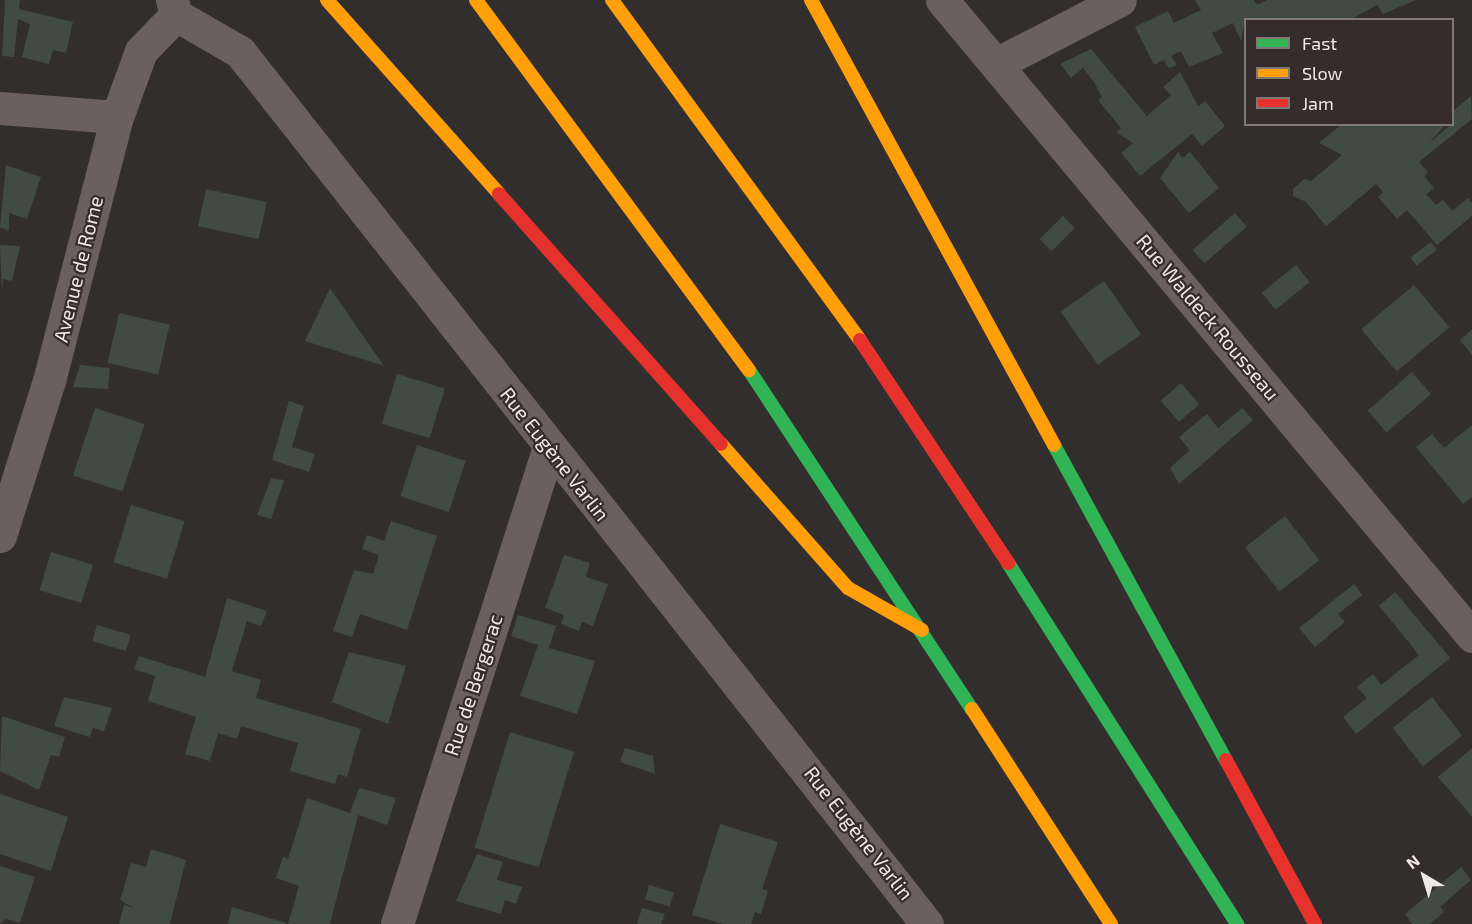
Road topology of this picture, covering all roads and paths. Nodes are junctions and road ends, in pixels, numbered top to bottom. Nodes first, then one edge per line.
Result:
1 (327, 0) edge
2 (476, 0) edge
3 (612, 0) edge
4 (811, 0) edge
5 (942, 0) edge
6 (1120, 0) edge
7 (174, 8) edge
8 (998, 63) junction
9 (0, 108) edge
10 (117, 117) junction
11 (549, 447) junction
12 (0, 536) edge
13 (926, 633) junction
14 (1472, 636) edge
15 (903, 909) edge
16 (397, 924) edge
17 (927, 924) edge
18 (1111, 924) edge
19 (1237, 924) edge
20 (1315, 924) edge

1 - 13 highway
2 - 13 highway
3 - 19 highway
4 - 20 highway
5 - 8 street, Rue Waldeck Rousseau
6 - 8 street
7 - 10 street, Avenue de Rome
7 - 11 street, Rue Eugène Varlin
8 - 14 street, Rue Waldeck Rousseau
9 - 10 street
10 - 12 street, Avenue de Rome
11 - 15 street, Rue Eugène Varlin
11 - 16 street, Rue de Bergerac
13 - 18 highway
15 - 17 street, Rue Eugène Varlin

